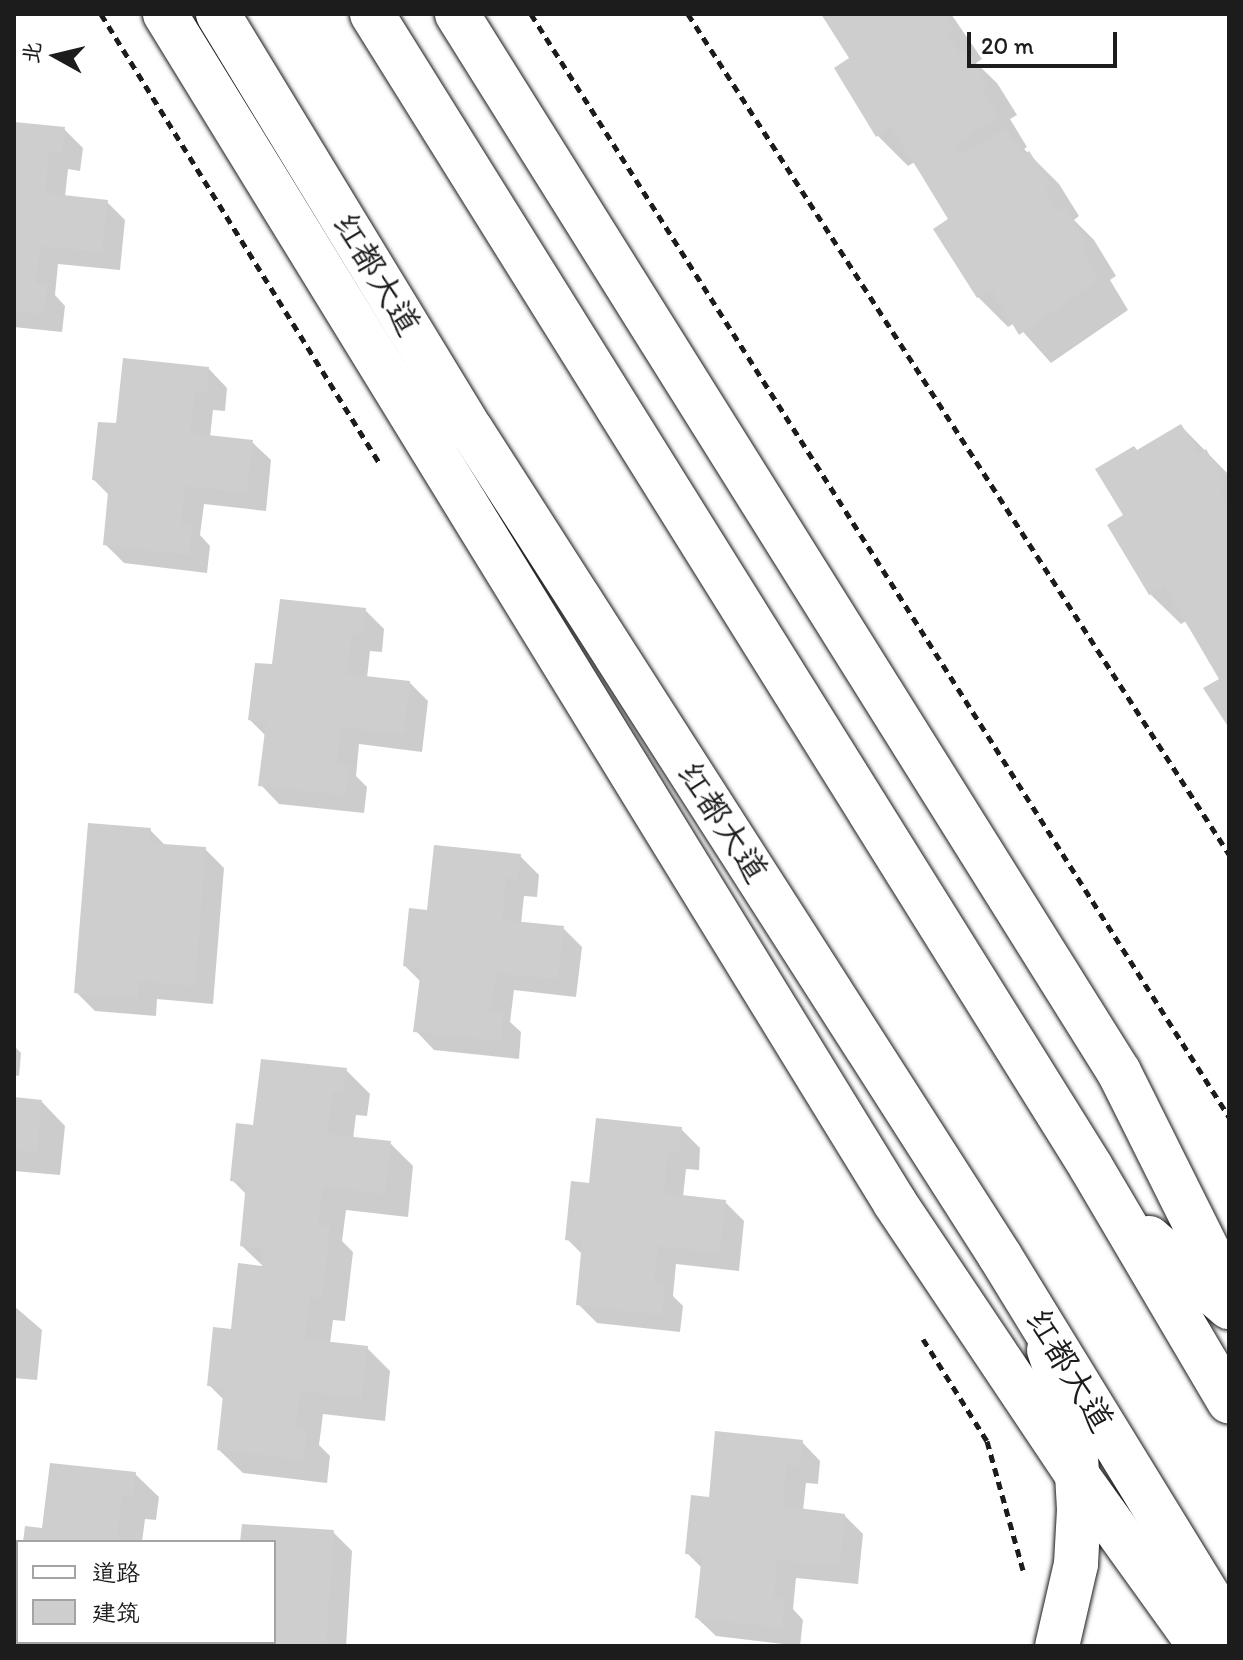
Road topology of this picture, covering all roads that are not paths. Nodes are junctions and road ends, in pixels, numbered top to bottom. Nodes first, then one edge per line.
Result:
1 (165, 14) edge
2 (218, 14) edge
3 (372, 14) edge
4 (457, 14) edge
5 (1091, 1167) junction
6 (1000, 1256) junction
7 (1229, 1293) edge
8 (1229, 1307) edge
9 (1229, 1401) edge
10 (1077, 1475) junction
11 (1229, 1629) edge
12 (1057, 1646) edge
13 (1200, 1646) edge

1 - 10 main road
2 - 6 main road, 红都大道
3 - 5 main road
4 - 7 main road
5 - 8 main road
5 - 9 main road
6 - 10 main road
6 - 11 main road, 红都大道
10 - 12 main road
10 - 13 main road

